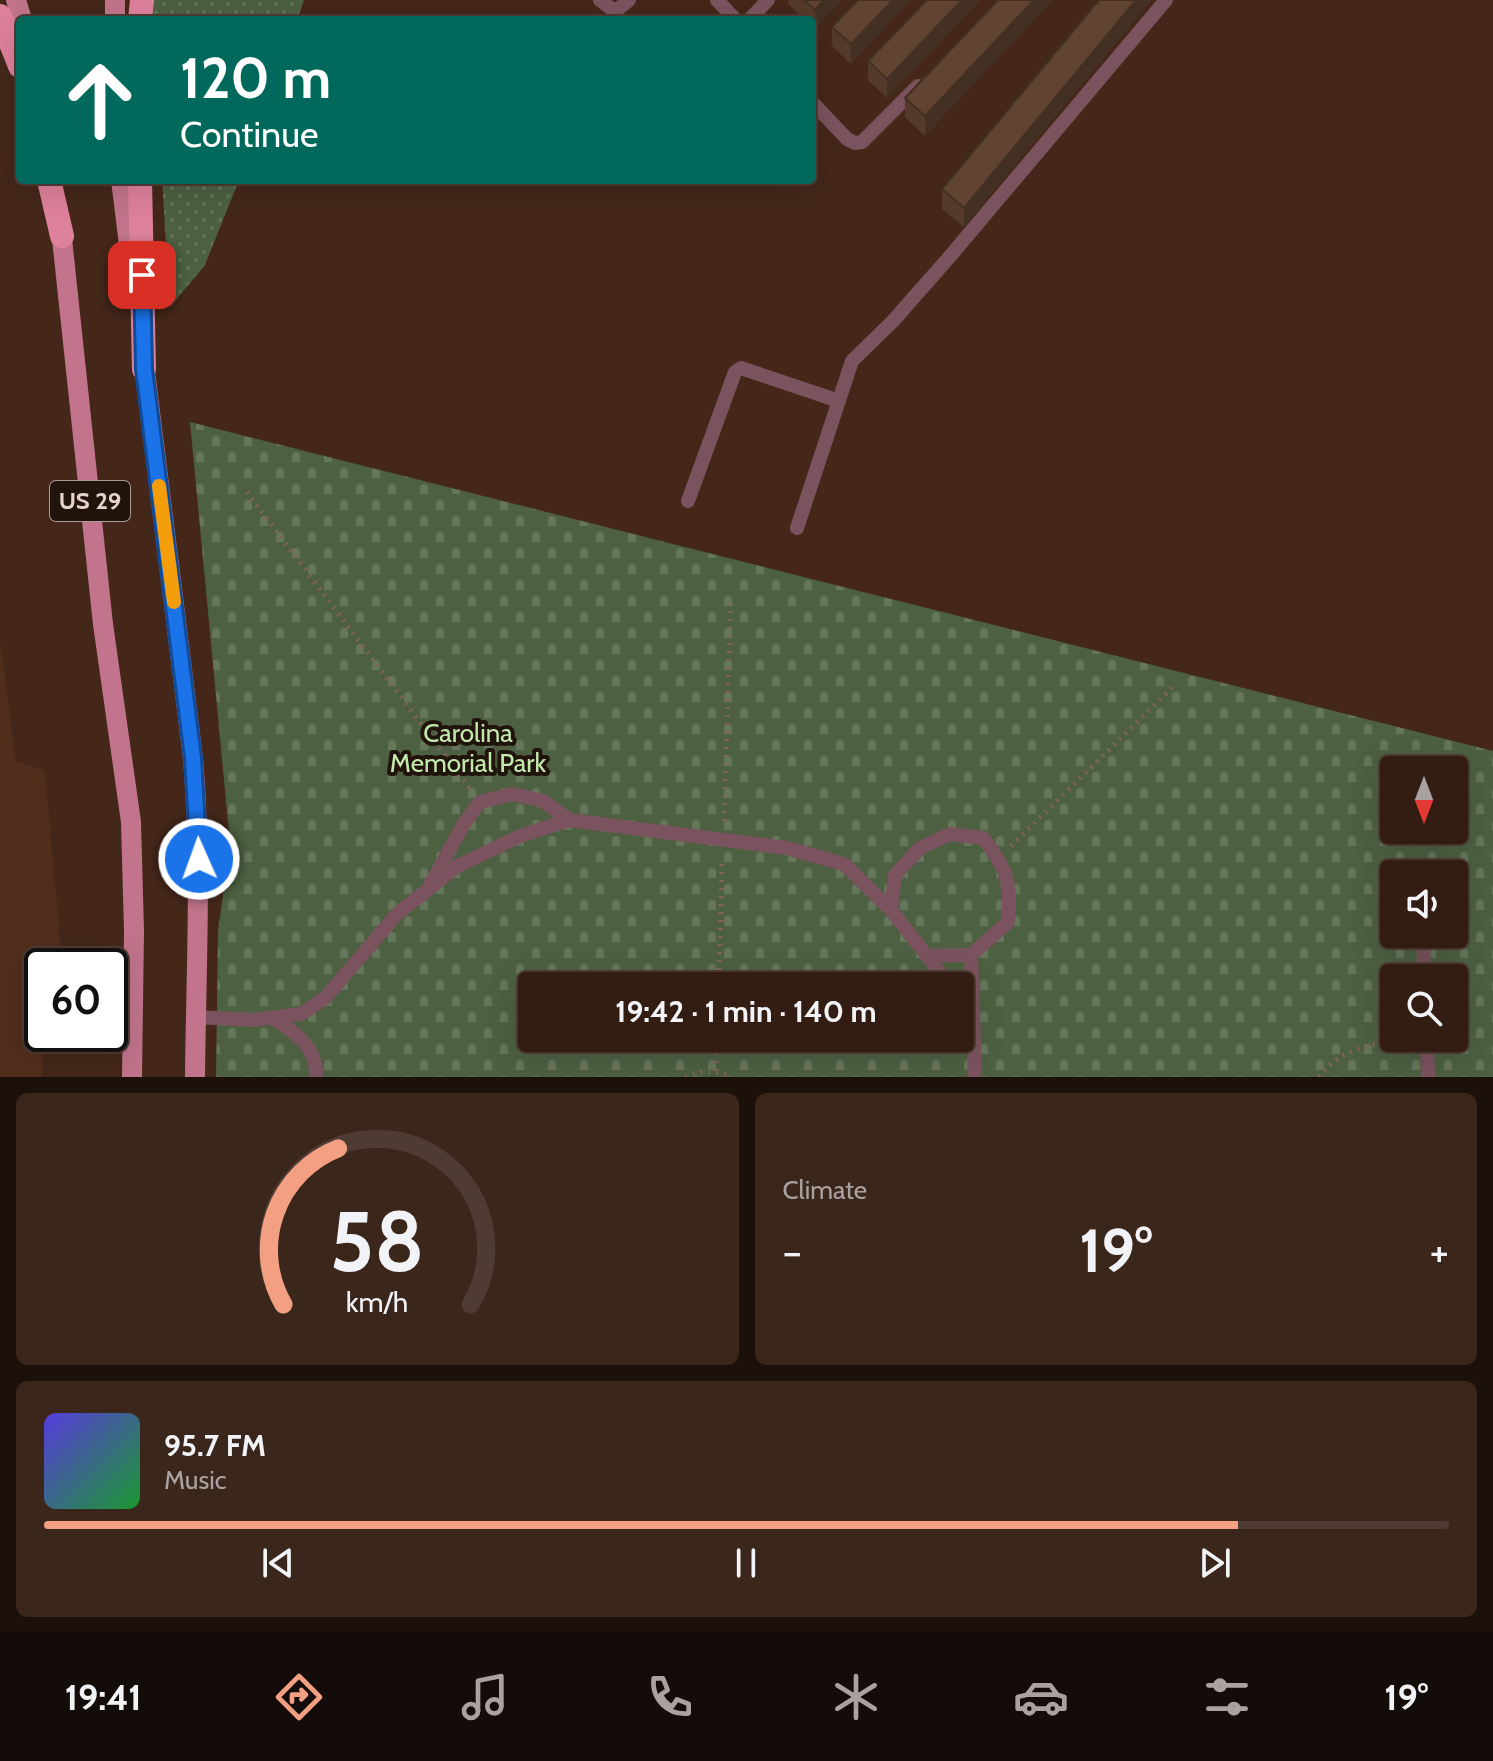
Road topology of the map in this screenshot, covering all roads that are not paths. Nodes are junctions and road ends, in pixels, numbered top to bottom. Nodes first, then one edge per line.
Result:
1 (600, 0) edge
2 (629, 0) edge
3 (717, 0) edge
4 (768, 0) edge
5 (1166, 0) edge
6 (0, 16) edge
7 (732, 16) edge
8 (753, 16) edge
9 (16, 56) edge
10 (927, 76) edge
11 (816, 106) edge
12 (50, 184) edge
13 (56, 184) edge
14 (121, 184) edge
15 (140, 184) edge
16 (62, 236) junction
17 (144, 369) junction
18 (839, 401) junction
19 (688, 501) dead end
20 (797, 528) dead end
21 (569, 820) junction
22 (427, 891) junction
23 (891, 910) junction
24 (971, 955) junction
25 (927, 956) junction
26 (940, 972) edge
27 (195, 1017) junction
28 (272, 1017) junction
29 (972, 1052) edge
30 (1427, 1052) edge
31 (974, 1058) junction
32 (132, 1077) edge
33 (195, 1077) edge
34 (316, 1077) edge
35 (975, 1077) edge
36 (1428, 1077) edge

1 - 2 lane
3 - 7 lane
4 - 8 lane
5 - 18 lane
6 - 9 highway
10 - 11 lane
12 - 16 highway
13 - 16 main road, US 29
14 - 17 main road, US 29
15 - 17 highway
16 - 32 main road, US 29
17 - 27 main road, US 29
18 - 19 lane
18 - 20 lane
21 - 22 lane
21 - 22 lane
21 - 23 lane
22 - 28 lane
23 - 24 lane
23 - 25 lane
24 - 25 lane
24 - 31 lane
25 - 26 lane
27 - 28 lane
27 - 33 main road, US 29
28 - 34 lane
29 - 31 lane
30 - 36 lane
31 - 35 lane

